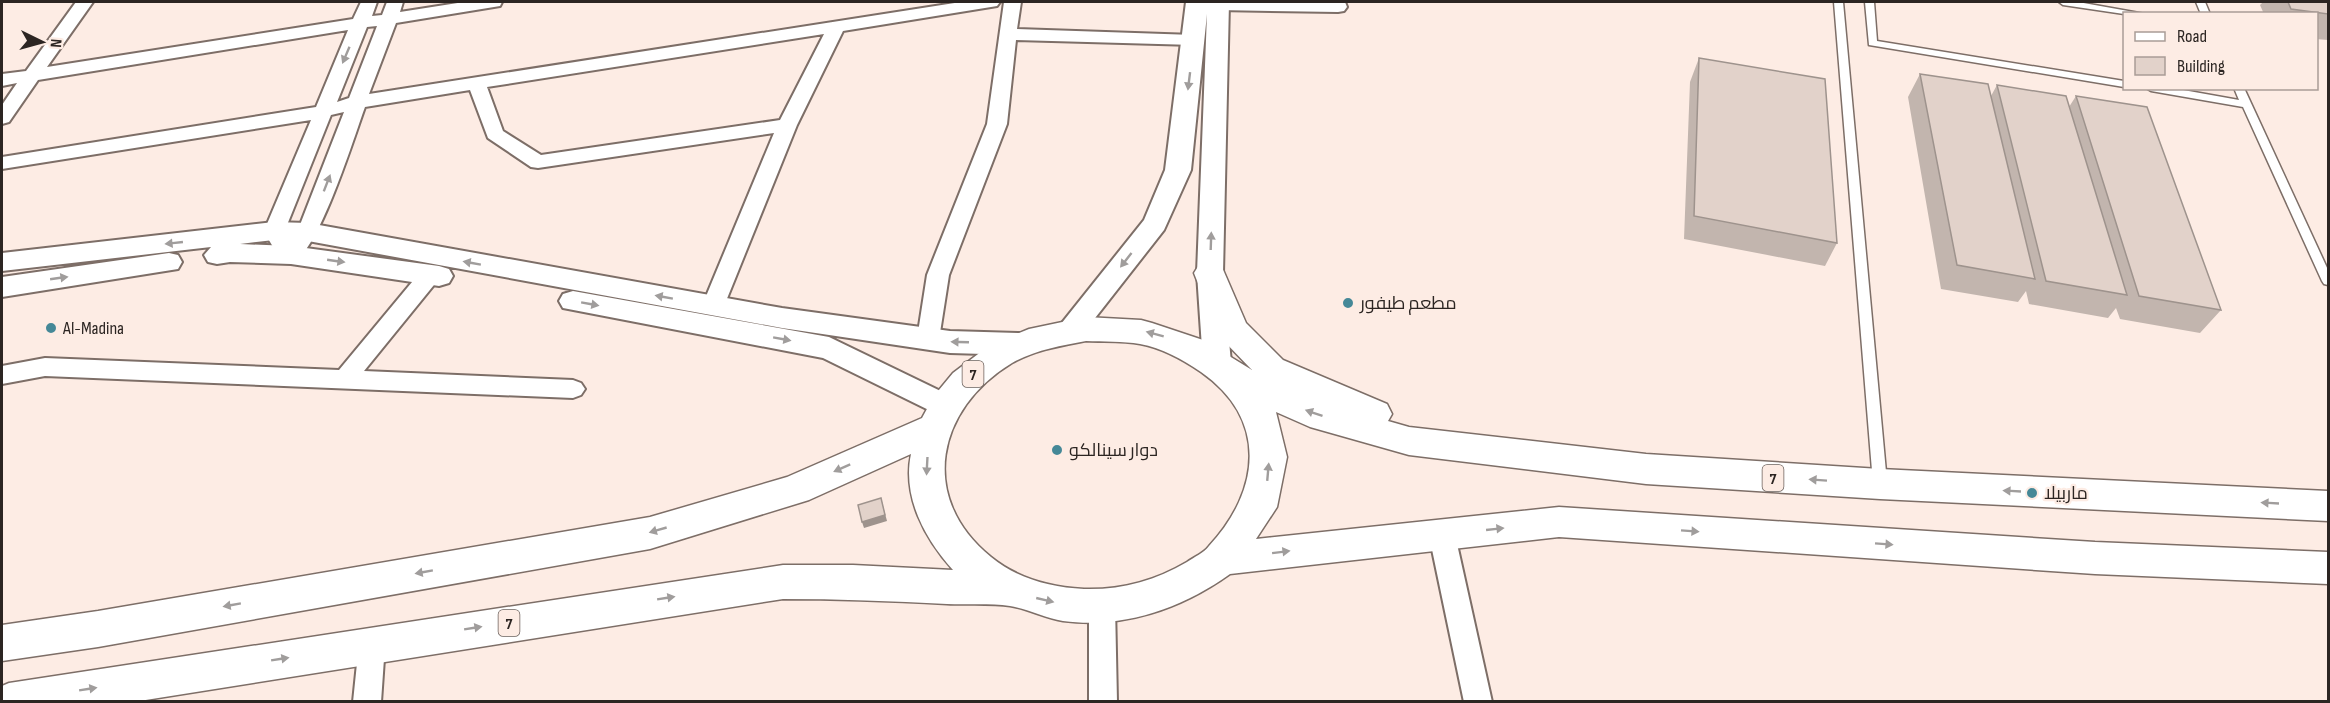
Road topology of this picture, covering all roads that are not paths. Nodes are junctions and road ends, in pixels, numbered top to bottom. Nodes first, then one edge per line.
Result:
1 (84, 2) edge
2 (369, 2) edge
3 (494, 2) edge
4 (991, 2) edge
5 (1012, 2) edge
6 (1337, 2) edge
7 (1838, 2) edge
8 (1869, 2) edge
9 (2063, 2) edge
10 (1211, 3) edge
11 (392, 9) edge
12 (2126, 9) edge
13 (360, 23) junction
14 (837, 26) junction
15 (1008, 34) junction
16 (1194, 40) junction
17 (30, 76) junction
18 (2, 80) edge
19 (477, 84) junction
20 (2123, 84) edge
21 (2163, 90) edge
22 (2240, 90) edge
23 (357, 102) junction
24 (2246, 104) junction
25 (322, 112) junction
26 (2, 118) edge
27 (787, 124) junction
28 (2, 163) edge
29 (274, 231) junction
30 (308, 231) junction
31 (291, 255) junction
32 (2, 262) edge
33 (1210, 273) junction
34 (430, 275) junction
35 (2328, 281) edge
36 (2, 286) edge
37 (713, 306) junction
38 (1071, 329) junction
39 (928, 339) junction
40 (1019, 345) junction
41 (1224, 369) junction
42 (2, 375) edge
43 (344, 380) junction
44 (573, 389) dead end
45 (940, 417) junction
46 (1646, 469) junction
47 (1880, 484) junction
48 (2328, 506) edge
49 (1442, 535) junction
50 (1222, 559) junction
51 (2328, 568) edge
52 (1013, 590) junction
53 (1102, 606) junction
54 (2, 643) edge
55 (372, 644) junction
56 (9, 702) edge
57 (367, 702) edge
58 (1103, 702) edge
59 (1478, 702) edge

1 - 17 street
2 - 13 street
3 - 11 street
4 - 14 street
5 - 15 street
6 - 10 street
7 - 47 lane
8 - 20 lane
9 - 12 lane
10 - 16 street
33 -> 10 street
11 - 13 street
11 - 23 street
13 - 17 street
13 -> 25 street
14 - 19 street
14 - 27 street
15 - 16 street
15 - 39 street
16 -> 38 street
17 - 18 street
17 - 26 street
19 - 23 street
19 - 27 street
21 - 24 lane
22 - 24 lane
23 - 25 street
30 -> 23 street
24 - 35 lane
25 - 28 street
25 - 29 street
27 - 37 street
29 - 30 street
29 - 31 street
29 -> 32 street
30 - 31 street
37 -> 30 street
31 -> 34 street
36 -> 31 street
33 - 41 street
33 - 46 highway
34 - 43 street
34 -> 45 street
37 - 39 street
38 - 40 highway, 7
41 -> 38 highway, 7
40 -> 39 street
40 - 45 highway, 7
46 -> 41 highway, 7
50 -> 41 highway, 7
42 - 43 street
43 - 44 street
45 -> 52 highway, 7
45 -> 54 highway, 7
47 -> 46 highway, 7
48 -> 47 highway, 7
50 -> 49 highway, 7
49 -> 51 highway, 7
49 - 59 street
50 - 53 highway, 7
52 -> 53 highway, 7
55 -> 52 highway, 7
53 - 58 street
56 -> 55 highway, 7
55 - 57 street

